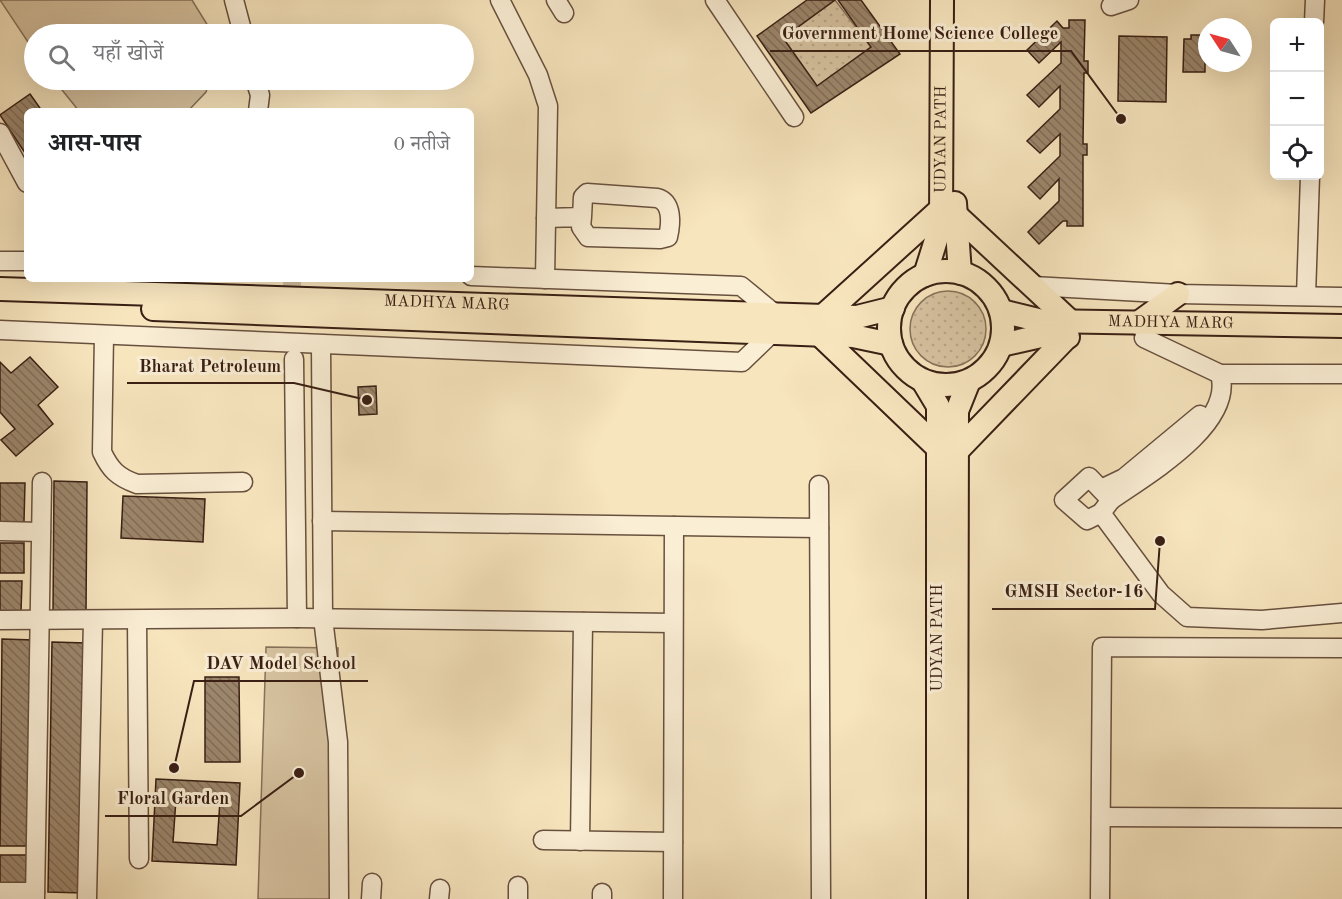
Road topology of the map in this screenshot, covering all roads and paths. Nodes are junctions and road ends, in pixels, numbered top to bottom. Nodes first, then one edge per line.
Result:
1 (234, 0) edge
2 (715, 0) edge
3 (942, 0) edge
4 (954, 0) edge
5 (1129, 0) edge
6 (1315, 0) edge
7 (501, 1) edge
8 (1111, 6) dead end
9 (1314, 18) edge
10 (240, 24) edge
11 (794, 117) dead end
12 (0, 133) edge
13 (24, 177) edge
14 (1310, 180) edge
15 (948, 211) junction
16 (582, 217) junction
17 (546, 218) junction
18 (0, 261) edge
19 (24, 261) edge
20 (960, 273) junction
21 (925, 275) junction
22 (474, 276) edge
23 (544, 279) junction
24 (1033, 286) junction
25 (0, 289) edge
26 (1178, 294) junction
27 (1306, 296) junction
28 (1342, 297) edge
29 (0, 303) edge
30 (893, 308) junction
31 (1001, 311) junction
32 (774, 323) junction
33 (822, 325) junction
34 (1342, 326) edge
35 (1069, 329) junction
36 (0, 330) edge
37 (1141, 330) junction
38 (104, 336) junction
39 (1342, 341) edge
40 (891, 344) junction
41 (321, 345) junction
42 (1001, 345) junction
43 (294, 359) tunnel mouth
44 (1220, 374) junction
45 (1342, 374) edge
46 (923, 381) junction
47 (969, 381) junction
48 (947, 450) junction
49 (42, 482) dead end
50 (243, 482) dead end
51 (819, 485) dead end
52 (322, 521) junction
53 (674, 526) junction
54 (819, 528) junction
55 (0, 531) edge
56 (41, 532) junction
57 (1342, 613) edge
58 (297, 618) junction
59 (323, 618) junction
60 (0, 620) edge
61 (93, 620) junction
62 (137, 620) junction
63 (39, 621) junction
64 (583, 622) junction
65 (673, 623) junction
66 (1342, 648) edge
67 (1101, 817) junction
68 (1342, 818) edge
69 (543, 840) dead end
70 (580, 841) junction
71 (673, 842) junction
72 (139, 859) dead end
73 (0, 892) edge
74 (35, 896) edge
75 (87, 899) edge
76 (339, 899) edge
77 (673, 899) edge
78 (821, 899) edge
79 (938, 899) edge
80 (957, 899) edge
81 (1100, 899) edge

1 - 10 street
2 - 11 street
3 - 15 main road, UDYAN PATH
4 - 15 main road, UDYAN PATH
5 - 8 street
6 - 9 street
7 - 17 street
12 - 13 street
14 - 27 street
15 - 20 main road, UDYAN PATH
15 - 21 main road, UDYAN PATH
15 - 24 main road
15 - 33 main road
16 - 16 street
16 - 17 street
17 - 23 street
18 - 19 street
20 - 21 main road
20 - 31 main road
21 - 30 main road
22 - 23 street
23 - 32 street
24 - 26 street
24 - 35 main road
25 - 32 main road, MADHYA MARG
26 - 27 street
26 - 37 main road
27 - 28 street
29 - 32 main road, MADHYA MARG
30 - 33 main road, MADHYA MARG
30 - 40 main road
31 - 35 main road, MADHYA MARG
31 - 42 main road
32 - 33 main road, MADHYA MARG
32 - 41 street
33 - 40 main road, MADHYA MARG
33 - 48 main road
34 - 37 main road, MADHYA MARG
35 - 37 main road, MADHYA MARG
35 - 42 main road, MADHYA MARG
35 - 48 main road
36 - 38 street
37 - 39 main road, MADHYA MARG
37 - 44 street
38 - 41 street
38 - 50 street
40 - 46 main road
41 - 52 street
42 - 47 main road
43 - 58 street
44 - 45 street
44 - 57 street
46 - 47 main road
46 - 48 main road, UDYAN PATH
47 - 48 main road, UDYAN PATH
48 - 79 main road, UDYAN PATH
48 - 80 main road, UDYAN PATH
49 - 56 street
51 - 54 street
52 - 53 street
52 - 59 street
53 - 54 street
53 - 65 street
54 - 78 street
55 - 56 street
56 - 63 street
58 - 59 street
58 - 62 street
59 - 64 street
59 - 76 street
60 - 63 street
61 - 62 street
61 - 63 street
61 - 75 street
62 - 72 street
63 - 74 street
64 - 65 street
64 - 70 street
65 - 71 street
66 - 67 street
67 - 68 street
67 - 81 street
69 - 70 street
70 - 71 street
71 - 77 street
73 - 74 street

